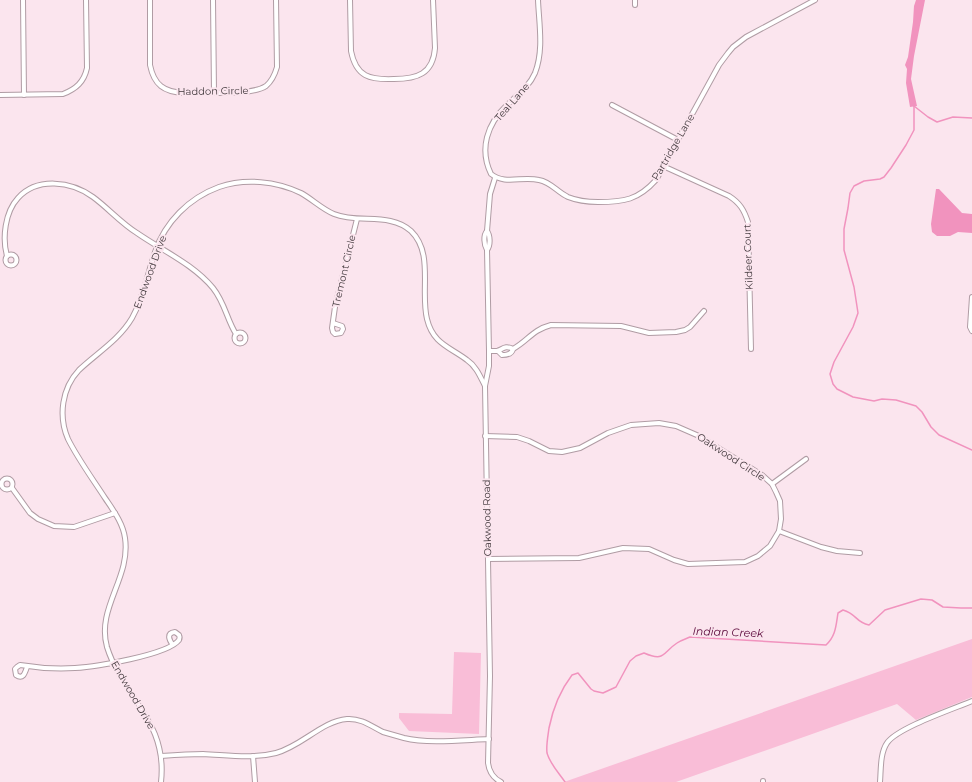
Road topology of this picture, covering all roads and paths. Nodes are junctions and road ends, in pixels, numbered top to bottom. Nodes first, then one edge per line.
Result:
1 (22, 0) edge
2 (86, 0) edge
3 (150, 0) edge
4 (213, 0) edge
5 (276, 0) edge
6 (350, 0) edge
7 (434, 0) edge
8 (538, 0) edge
9 (815, 0) edge
10 (214, 92) junction
11 (0, 95) edge
12 (24, 95) junction
13 (612, 105) dead end
14 (678, 140) junction
15 (663, 166) junction
16 (495, 178) junction
17 (357, 219) junction
18 (157, 246) junction
19 (7, 256) dead end
20 (972, 297) edge
21 (704, 311) dead end
22 (971, 320) edge
23 (333, 323) dead end
24 (972, 331) edge
25 (236, 334) dead end
26 (513, 349) junction
27 (751, 349) dead end
28 (490, 351) junction
29 (498, 351) junction
30 (485, 386) junction
31 (485, 436) junction
32 (806, 459) dead end
33 (772, 484) junction
34 (12, 488) dead end
35 (115, 513) junction
36 (779, 531) junction
37 (860, 553) dead end
38 (488, 559) junction
39 (173, 645) dead end
40 (114, 662) junction
41 (27, 666) dead end
42 (972, 701) edge
43 (489, 740) junction
44 (160, 756) junction
45 (253, 756) junction
46 (161, 782) edge
47 (255, 782) edge
48 (500, 782) edge
49 (880, 782) edge

1 - 12 street
2 - 12 street
3 - 10 street, Haddon Circle
4 - 10 street
5 - 10 street, Haddon Circle
6 - 7 street
8 - 16 street, Teal Lane
9 - 14 street, Partridge Lane
11 - 12 street
13 - 14 street
14 - 15 street, Partridge Lane
15 - 16 street, Partridge Lane
15 - 27 street, Kildeer Court
16 - 28 street, Oakwood Road
17 - 18 street, Endwood Drive
17 - 23 street, Tremont Circle
17 - 30 street, Endwood Drive
18 - 19 street
18 - 25 street
18 - 35 street, Endwood Drive
20 - 22 street
21 - 26 street
22 - 24 street
26 - 29 street
26 - 29 street
28 - 29 street
28 - 30 street, Oakwood Road
30 - 31 street, Oakwood Road
31 - 33 street, Oakwood Circle
31 - 38 street, Oakwood Road
32 - 33 street
33 - 36 street, Oakwood Circle
34 - 35 street
35 - 40 street, Endwood Drive
36 - 37 street
36 - 38 street, Oakwood Circle
38 - 43 street, Oakwood Road
39 - 40 street
40 - 41 street
40 - 44 street, Endwood Drive
42 - 49 street
43 - 45 street
43 - 48 street, Oakwood Road
44 - 45 street
44 - 46 street, Endwood Drive
45 - 47 street

